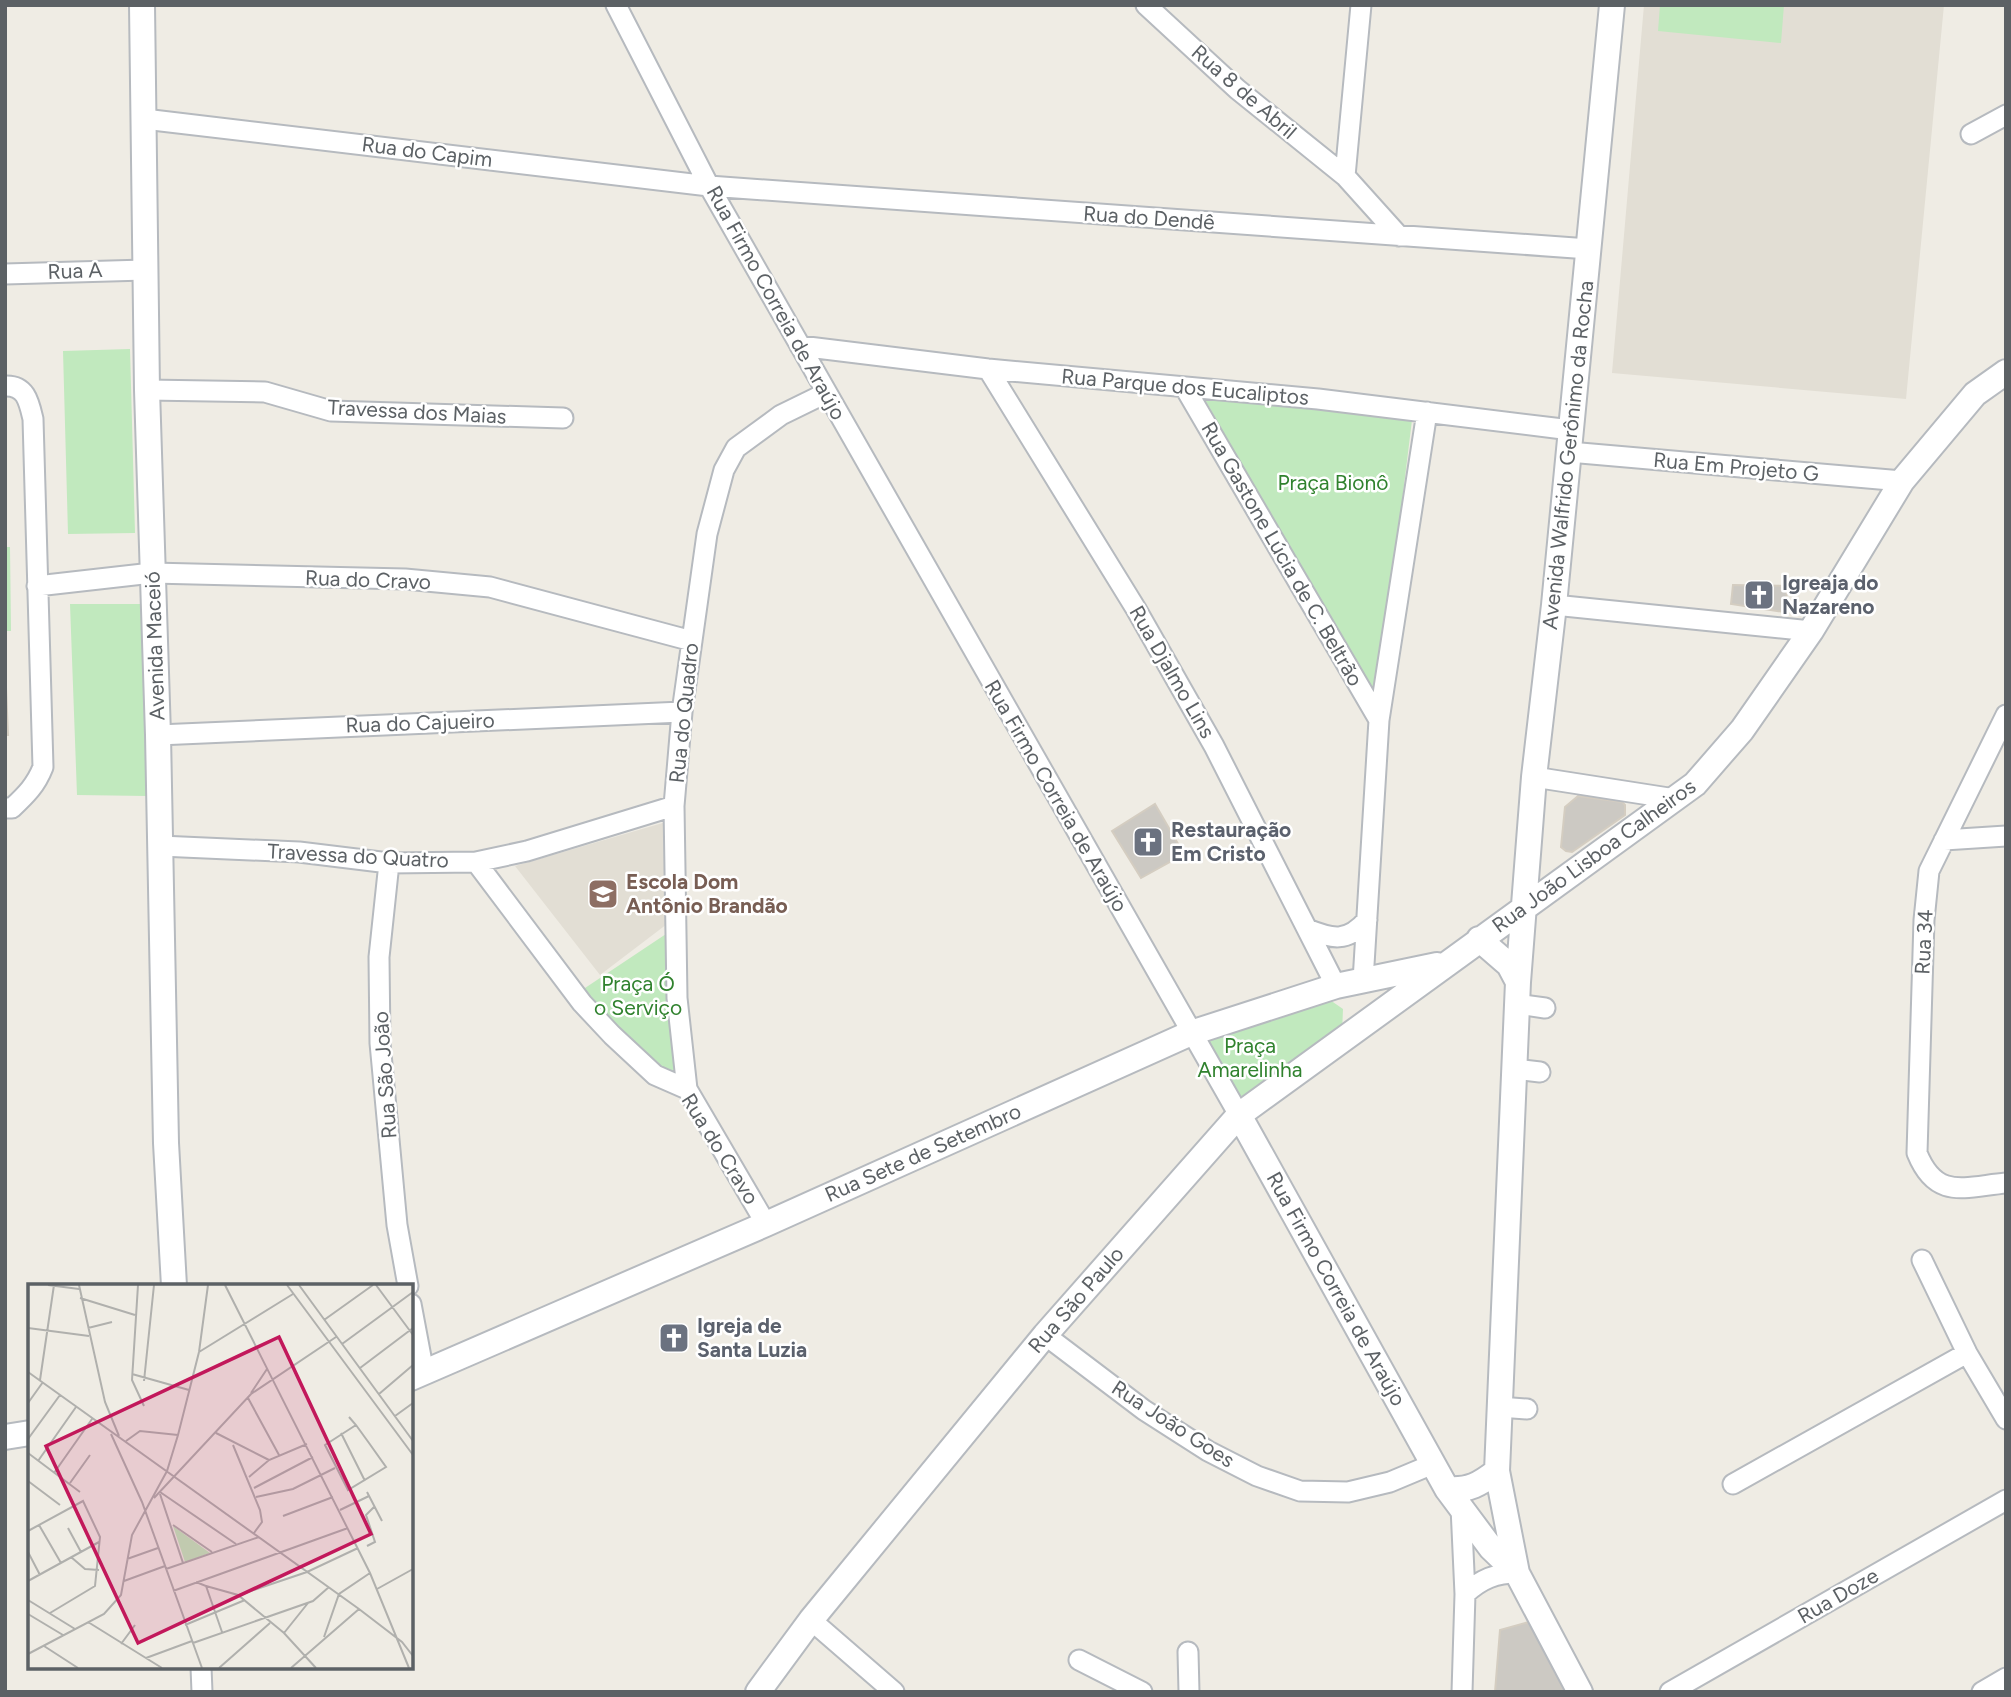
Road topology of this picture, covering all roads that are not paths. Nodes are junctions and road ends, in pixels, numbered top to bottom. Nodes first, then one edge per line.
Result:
1 (142, 5) edge
2 (616, 5) edge
3 (1146, 5) edge
4 (1361, 5) edge
5 (1612, 5) edge
6 (2006, 115) edge
7 (144, 119) junction
8 (1971, 134) dead end
9 (1345, 176) junction
10 (709, 186) junction
11 (1399, 236) junction
12 (1588, 249) junction
13 (145, 270) junction
14 (5, 274) edge
15 (800, 346) junction
16 (988, 369) junction
17 (2006, 372) edge
18 (5, 386) edge
19 (1185, 388) junction
20 (147, 390) junction
21 (827, 393) junction
22 (1427, 412) junction
23 (563, 418) dead end
24 (1570, 441) junction
25 (1902, 481) junction
26 (152, 573) junction
27 (37, 586) junction
28 (1554, 605) junction
29 (1811, 631) junction
30 (692, 641) junction
31 (682, 712) junction
32 (2006, 715) edge
33 (1380, 720) junction
34 (158, 735) junction
35 (1534, 777) junction
36 (1675, 799) junction
37 (674, 806) junction
38 (5, 808) edge
39 (2006, 836) edge
40 (1944, 840) junction
41 (160, 846) junction
42 (1528, 852) junction
43 (477, 862) junction
44 (388, 863) junction
45 (1572, 873) junction
46 (1525, 905) junction
47 (1367, 920) junction
48 (1307, 929) junction
49 (1479, 939) junction
50 (1448, 963) junction
51 (1363, 981) junction
52 (1336, 986) junction
53 (1518, 993) junction
54 (1545, 1007) dead end
55 (1356, 1028) junction
56 (1191, 1033) junction
57 (1515, 1069) junction
58 (1540, 1072) dead end
59 (687, 1089) junction
60 (1239, 1115) junction
61 (2006, 1183) edge
62 (766, 1224) junction
63 (1922, 1260) dead end
64 (174, 1284) edge
65 (408, 1284) edge
66 (413, 1325) edge
67 (1045, 1335) junction
68 (1967, 1353) junction
69 (418, 1376) edge
70 (1499, 1407) junction
71 (1527, 1409) dead end
72 (2006, 1419) edge
73 (28, 1433) edge
74 (5, 1437) edge
75 (1433, 1464) junction
76 (1497, 1471) junction
77 (1733, 1484) dead end
78 (1454, 1498) junction
79 (2006, 1500) edge
80 (1517, 1573) junction
81 (1465, 1594) junction
82 (811, 1620) junction
83 (1188, 1652) dead end
84 (1079, 1660) dead end
85 (201, 1669) edge
86 (2006, 1678) edge
87 (202, 1692) edge
88 (758, 1692) edge
89 (894, 1692) edge
90 (1142, 1692) edge
91 (1189, 1692) edge
92 (1462, 1692) edge
93 (1580, 1692) edge
94 (1671, 1692) edge
95 (1982, 1692) edge

1 - 7 street, Avenida Maceió
2 - 10 street, Rua Firmo Correia de Araújo
3 - 9 street, Rua 8 de Abril
4 - 9 street
5 - 12 street, Avenida Walfrido Gerônimo da Rocha
6 - 8 street
7 - 10 street, Rua do Capim
7 - 13 street, Avenida Maceió
9 - 11 street, Rua 8 de Abril
10 - 11 street, Rua do Dendê
10 - 15 street, Rua Firmo Correia de Araújo
11 - 12 street, Rua do Dendê
12 - 24 street, Avenida Walfrido Gerônimo da Rocha
13 - 14 street, Rua A
13 - 20 street, Avenida Maceió
15 - 16 street, Rua Parque dos Eucaliptos
15 - 21 street, Rua Firmo Correia de Araújo
16 - 19 street, Rua Parque dos Eucaliptos
16 - 48 street, Rua Djalmo Lins
17 - 25 street, Rua João Lisboa Calheiros
18 - 27 street
19 - 22 street, Rua Parque dos Eucaliptos
19 - 33 street, Rua Gastone Lúcia de C. Beltrão
20 - 23 street, Travessa dos Maias
20 - 26 street, Avenida Maceió
21 - 30 street, Rua do Quadro
21 - 56 street, Rua Firmo Correia de Araújo
22 - 24 street, Rua Parque dos Eucaliptos
22 - 33 street
24 - 25 street, Rua Em Projeto G
24 - 28 street, Avenida Walfrido Gerônimo da Rocha
25 - 29 street, Rua João Lisboa Calheiros
26 - 27 street, Rua do Cravo
26 - 30 street, Rua do Cravo
26 - 34 street, Avenida Maceió
27 - 38 street
28 - 29 street
28 - 35 street, Avenida Walfrido Gerônimo da Rocha
29 - 36 street, Rua João Lisboa Calheiros
30 - 31 street, Rua do Quadro
31 - 34 street, Rua do Cajueiro
31 - 37 street, Rua do Quadro
32 - 40 street, Rua 34
33 - 47 street
34 - 41 street, Avenida Maceió
35 - 36 street
35 - 42 street, Avenida Walfrido Gerônimo da Rocha
36 - 45 street, Rua João Lisboa Calheiros
37 - 43 street, Travessa do Quatro
37 - 59 street, Rua do Quadro
39 - 40 street
40 - 61 street, Rua 34
41 - 44 street, Travessa do Quatro
41 - 64 street, Avenida Maceió
42 - 45 street
42 - 46 street, Avenida Walfrido Gerônimo da Rocha
43 - 44 street, Travessa do Quatro
43 - 59 street, Rua do Cravo
44 - 65 street, Rua São João
45 - 46 street, Rua João Lisboa Calheiros
46 - 49 street, Rua João Lisboa Calheiros
46 - 53 street, Rua Firmo Correia de Araújo
47 - 48 street
47 - 51 street
48 - 52 street, Rua Djalmo Lins
49 - 50 street, Rua João Lisboa Calheiros
49 - 53 street
50 - 51 street, Rua Sete de Setembro
50 - 55 street, Rua São Paulo
51 - 52 street, Rua Sete de Setembro
52 - 55 street
52 - 56 street, Rua Sete de Setembro
53 - 54 street
53 - 57 street, Rua Firmo Correia de Araújo
55 - 60 street, Rua São Paulo
56 - 60 street, Rua Firmo Correia de Araújo
56 - 62 street, Rua Sete de Setembro
57 - 58 street
57 - 70 street, Rua Firmo Correia de Araújo
59 - 62 street, Rua do Cravo
60 - 67 street, Rua São Paulo
60 - 75 street, Rua Firmo Correia de Araújo
62 - 69 street, Rua Sete de Setembro
63 - 68 street
66 - 69 street
67 - 75 street, Rua João Goes
67 - 82 street, Rua São Paulo
68 - 72 street
68 - 77 street
70 - 71 street
70 - 76 street, Rua Firmo Correia de Araújo
73 - 74 street
75 - 78 street, Rua Firmo Correia de Araújo
76 - 78 street
76 - 80 street, Rua Firmo Correia de Araújo
78 - 80 street, Rua Firmo Correia de Araújo
78 - 81 street
79 - 94 street, Rua Doze
80 - 81 street
80 - 93 street, Rua Firmo Correia de Araújo
81 - 92 street
82 - 88 street, Rua São Paulo
82 - 89 street
83 - 91 street
84 - 90 street
85 - 87 street
86 - 95 street

